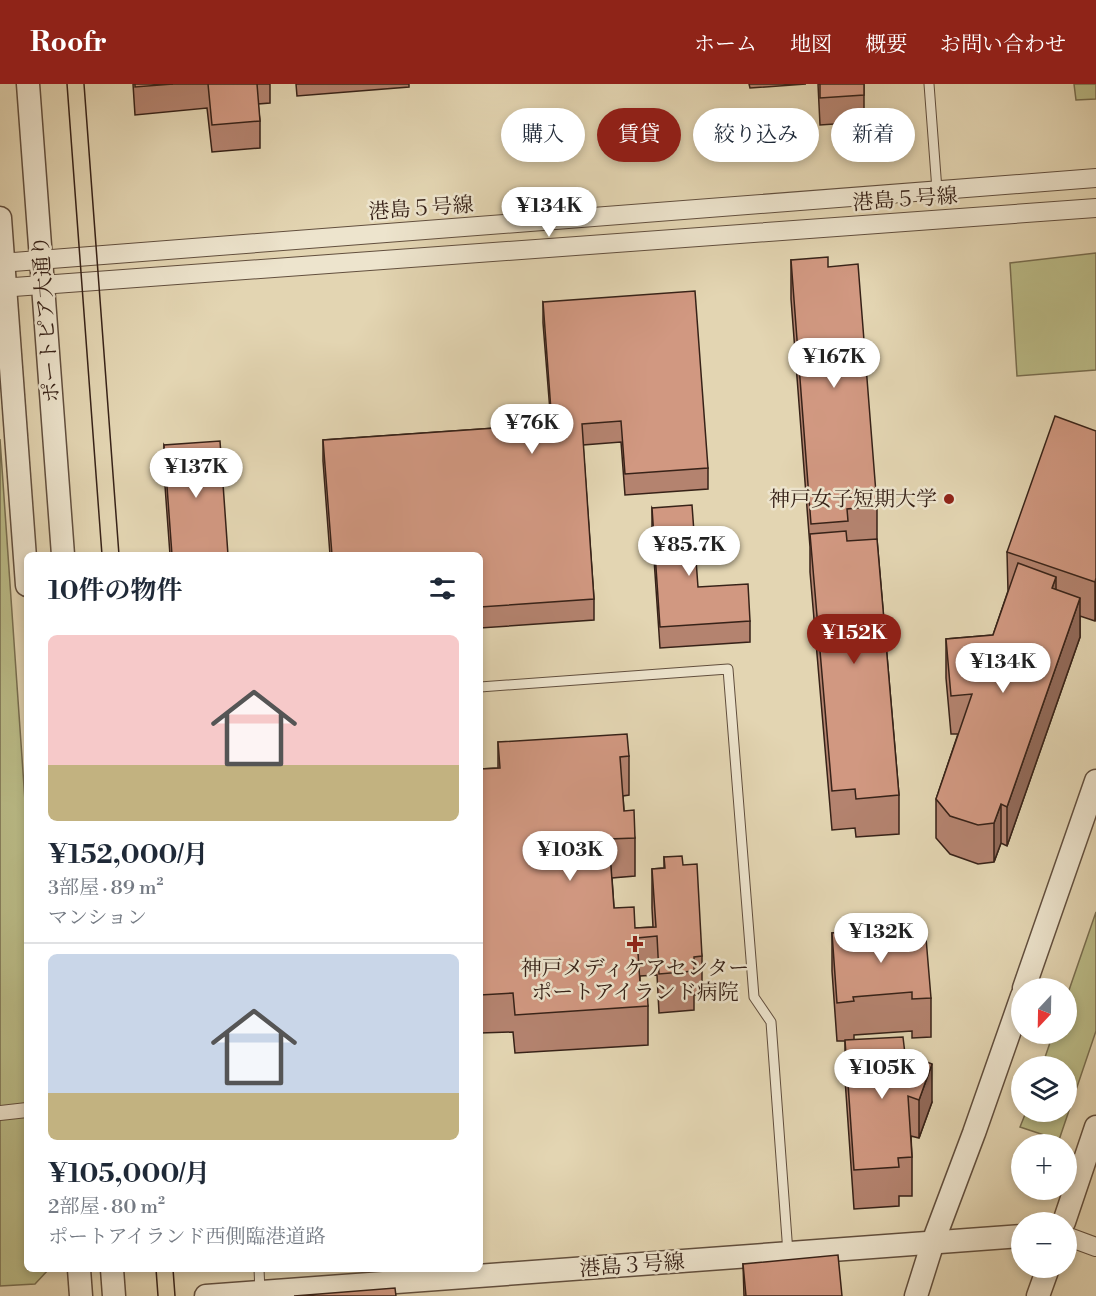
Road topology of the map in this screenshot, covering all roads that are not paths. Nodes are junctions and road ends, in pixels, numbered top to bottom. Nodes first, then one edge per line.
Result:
1 (28, 84) edge
2 (929, 84) edge
3 (1096, 178) edge
4 (937, 190) junction
5 (1096, 207) edge
6 (0, 218) edge
7 (41, 260) junction
8 (1, 263) edge
9 (43, 284) junction
10 (2, 288) edge
11 (24, 552) edge
12 (63, 552) edge
13 (483, 687) edge
14 (1096, 781) edge
15 (1027, 978) edge
16 (1011, 1027) edge
17 (24, 1110) edge
18 (0, 1113) edge
19 (1096, 1127) edge
20 (1067, 1212) edge
21 (1011, 1237) edge
22 (1077, 1240) edge
23 (933, 1242) junction
24 (1096, 1247) edge
25 (788, 1254) junction
26 (79, 1272) edge
27 (112, 1272) edge
28 (259, 1272) edge
29 (1044, 1278) edge
30 (439, 1288) edge
31 (260, 1292) junction
32 (81, 1296) edge
33 (114, 1296) edge
34 (206, 1296) edge
35 (916, 1296) edge
36 (1038, 1296) edge

1 - 7 street, ポートピア大通り
2 - 4 lane
3 - 4 street, 港島５号線
4 - 7 street, 港島５号線
5 - 9 street, 港島５号線
6 - 8 street, ポートピア大通り
7 - 8 street, 港島５号線
7 - 9 street, ポートピア大通り
8 - 10 street, ポートピア大通り
9 - 10 street, 港島５号線
9 - 12 street, ポートピア大通り
10 - 11 street, ポートピア大通り
13 - 25 lane
14 - 15 street
16 - 23 street
17 - 18 street
19 - 20 street
21 - 23 street, 港島３号線
22 - 24 street
23 - 25 street, 港島３号線
23 - 35 street
25 - 30 street, 港島３号線
26 - 32 street
27 - 33 street
28 - 31 lane
29 - 36 street
30 - 31 street, 港島３号線
31 - 34 street, 港島３号線

